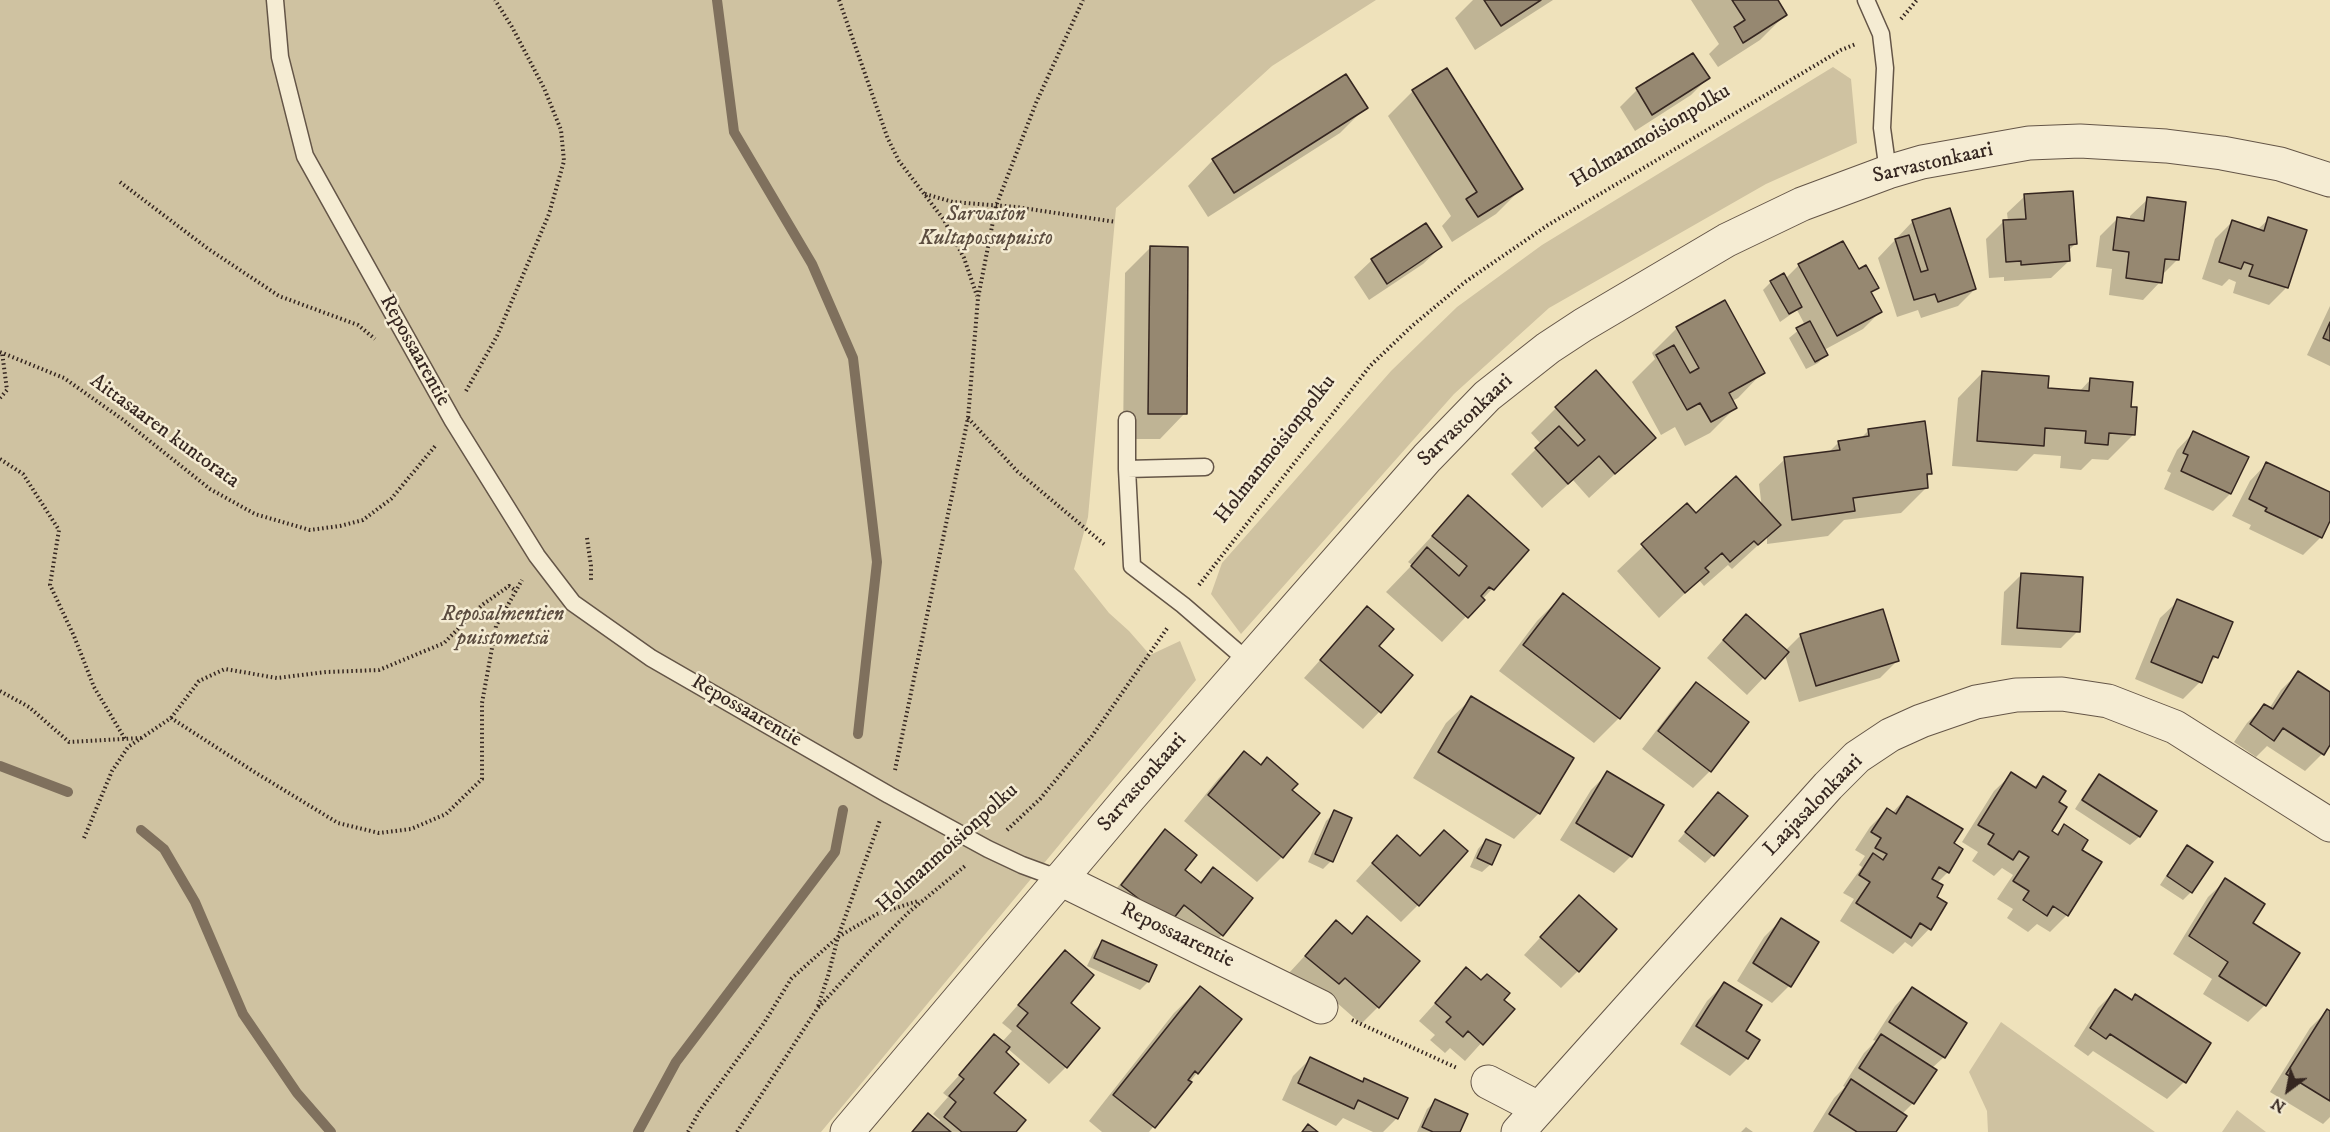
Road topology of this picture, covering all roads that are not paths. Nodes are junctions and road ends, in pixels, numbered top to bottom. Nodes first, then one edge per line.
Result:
1 (275, 0) edge
2 (1866, 0) edge
3 (1888, 171) junction
4 (2330, 180) edge
5 (1126, 420) dead end
6 (1205, 467) dead end
7 (1127, 469) junction
8 (1249, 662) junction
9 (2330, 825) edge
10 (1060, 879) junction
11 (1321, 1007) road end
12 (1488, 1082) road end
13 (1528, 1120) edge
14 (847, 1132) edge

1 - 10 lane, Repossaarentie
2 - 3 lane
3 - 4 street, Sarvastonkaari
3 - 8 street, Sarvastonkaari
5 - 7 lane
6 - 7 lane
7 - 8 lane
8 - 10 street, Sarvastonkaari
9 - 13 street, Laajasalonkaari
10 - 11 street, Repossaarentie
10 - 14 street, Sarvastonkaari
12 - 13 street

